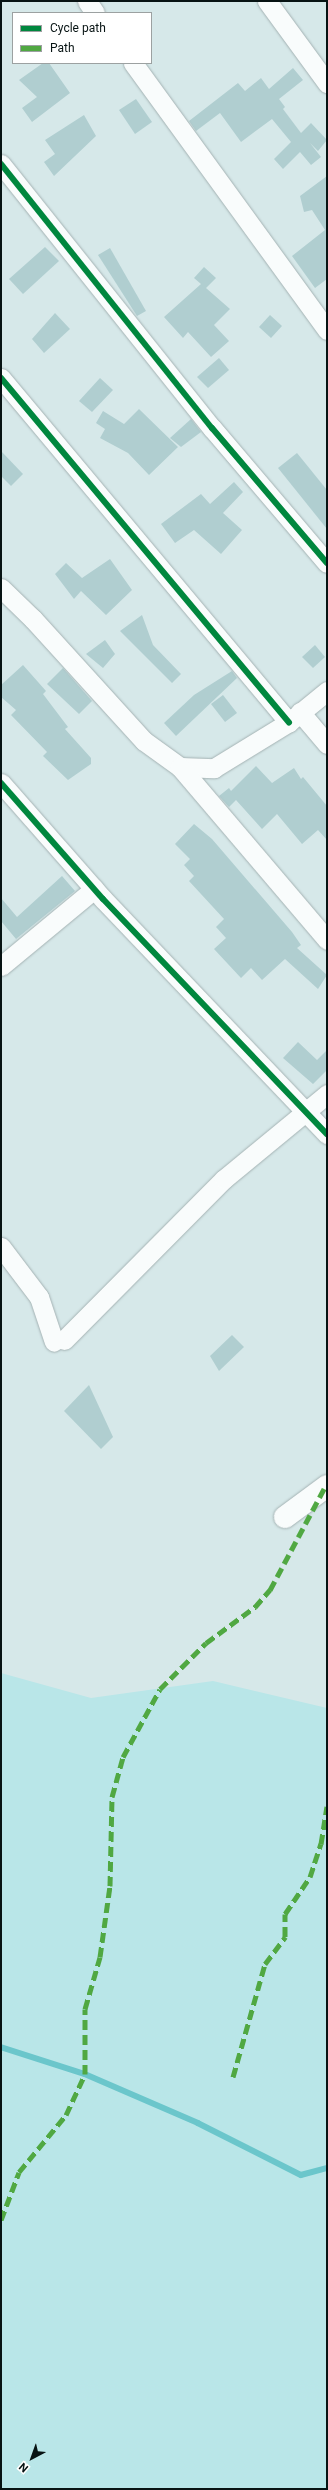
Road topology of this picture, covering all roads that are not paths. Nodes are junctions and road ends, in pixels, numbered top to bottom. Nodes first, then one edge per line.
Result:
1 (87, 1) edge
2 (267, 1) edge
3 (95, 12) edge
4 (134, 64) edge
5 (327, 83) edge
6 (1, 164) edge
7 (327, 330) edge
8 (1, 378) edge
9 (327, 563) edge
10 (1, 588) edge
11 (327, 691) edge
12 (294, 717) junction
13 (327, 744) edge
14 (180, 767) junction
15 (1, 783) edge
16 (94, 889) junction
17 (327, 940) edge
18 (1, 966) edge
19 (327, 1094) edge
20 (308, 1111) junction
21 (327, 1134) edge
22 (1, 1247) edge
23 (327, 1486) edge
24 (286, 1517) dead end

1 - 3 street
2 - 5 street
4 - 7 street
6 - 9 street
8 - 12 street
10 - 14 street
11 - 12 street
12 - 13 street
12 - 14 street
14 - 17 street
15 - 16 street
16 - 18 street
16 - 20 street
19 - 20 street
20 - 21 street
20 - 22 street
23 - 24 street

